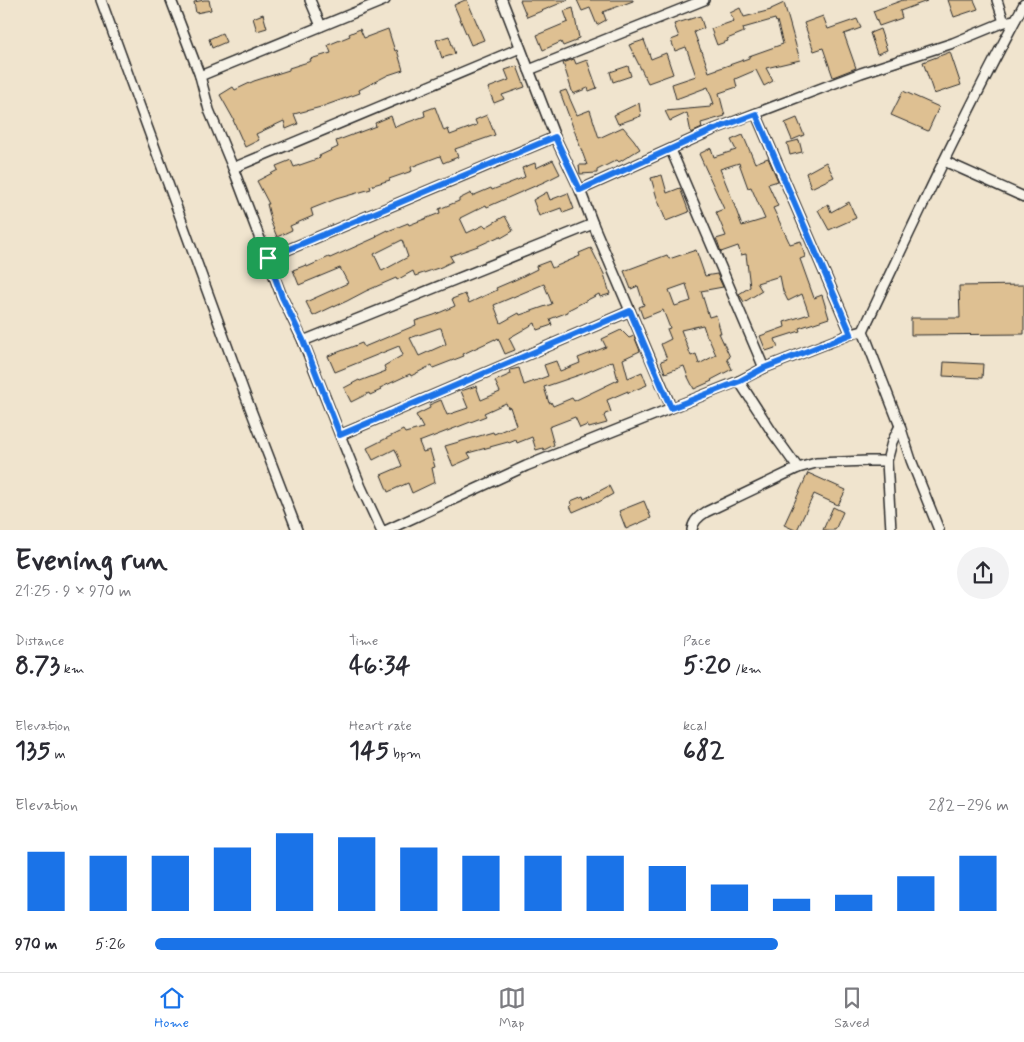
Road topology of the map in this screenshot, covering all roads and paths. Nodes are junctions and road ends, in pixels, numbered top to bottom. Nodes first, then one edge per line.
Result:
1 (101, 0) edge
2 (171, 0) edge
3 (310, 0) edge
4 (385, 0) edge
5 (502, 0) edge
6 (704, 0) edge
7 (997, 0) edge
8 (1024, 4) edge
9 (1015, 20) junction
10 (1004, 22) junction
11 (321, 26) junction
12 (520, 48) junction
13 (529, 70) junction
14 (200, 76) junction
15 (756, 114) junction
16 (555, 137) junction
17 (671, 150) junction
18 (944, 161) junction
19 (233, 168) junction
20 (580, 190) junction
21 (1024, 197) edge
22 (593, 224) junction
23 (268, 258) junction
24 (630, 311) junction
25 (863, 331) junction
26 (851, 334) junction
27 (303, 340) junction
28 (764, 368) junction
29 (740, 381) junction
30 (671, 408) junction
31 (900, 426) junction
32 (340, 435) junction
33 (887, 461) junction
34 (798, 468) junction
35 (297, 530) edge
36 (381, 530) edge
37 (387, 530) edge
38 (692, 530) edge
39 (891, 530) edge
40 (939, 530) edge

1 - 35 street
2 - 14 street
3 - 11 street
4 - 11 street
5 - 12 street
6 - 13 street
7 - 10 street
8 - 9 street
9 - 10 street
9 - 18 street
10 - 15 street
11 - 14 street
12 - 13 street
12 - 19 street
13 - 16 street
14 - 19 street
15 - 17 street
15 - 26 street
16 - 20 street
16 - 23 street
17 - 20 street
17 - 28 street
18 - 21 street
18 - 25 street
19 - 23 street
20 - 22 street
22 - 24 street
22 - 27 street
23 - 27 street
24 - 30 street
24 - 32 street
25 - 26 street
25 - 31 street
26 - 28 street
27 - 32 street
28 - 29 street
29 - 30 street
29 - 34 street
30 - 37 street
31 - 33 street
31 - 40 street
32 - 36 street
33 - 34 street
33 - 39 street
34 - 38 street

